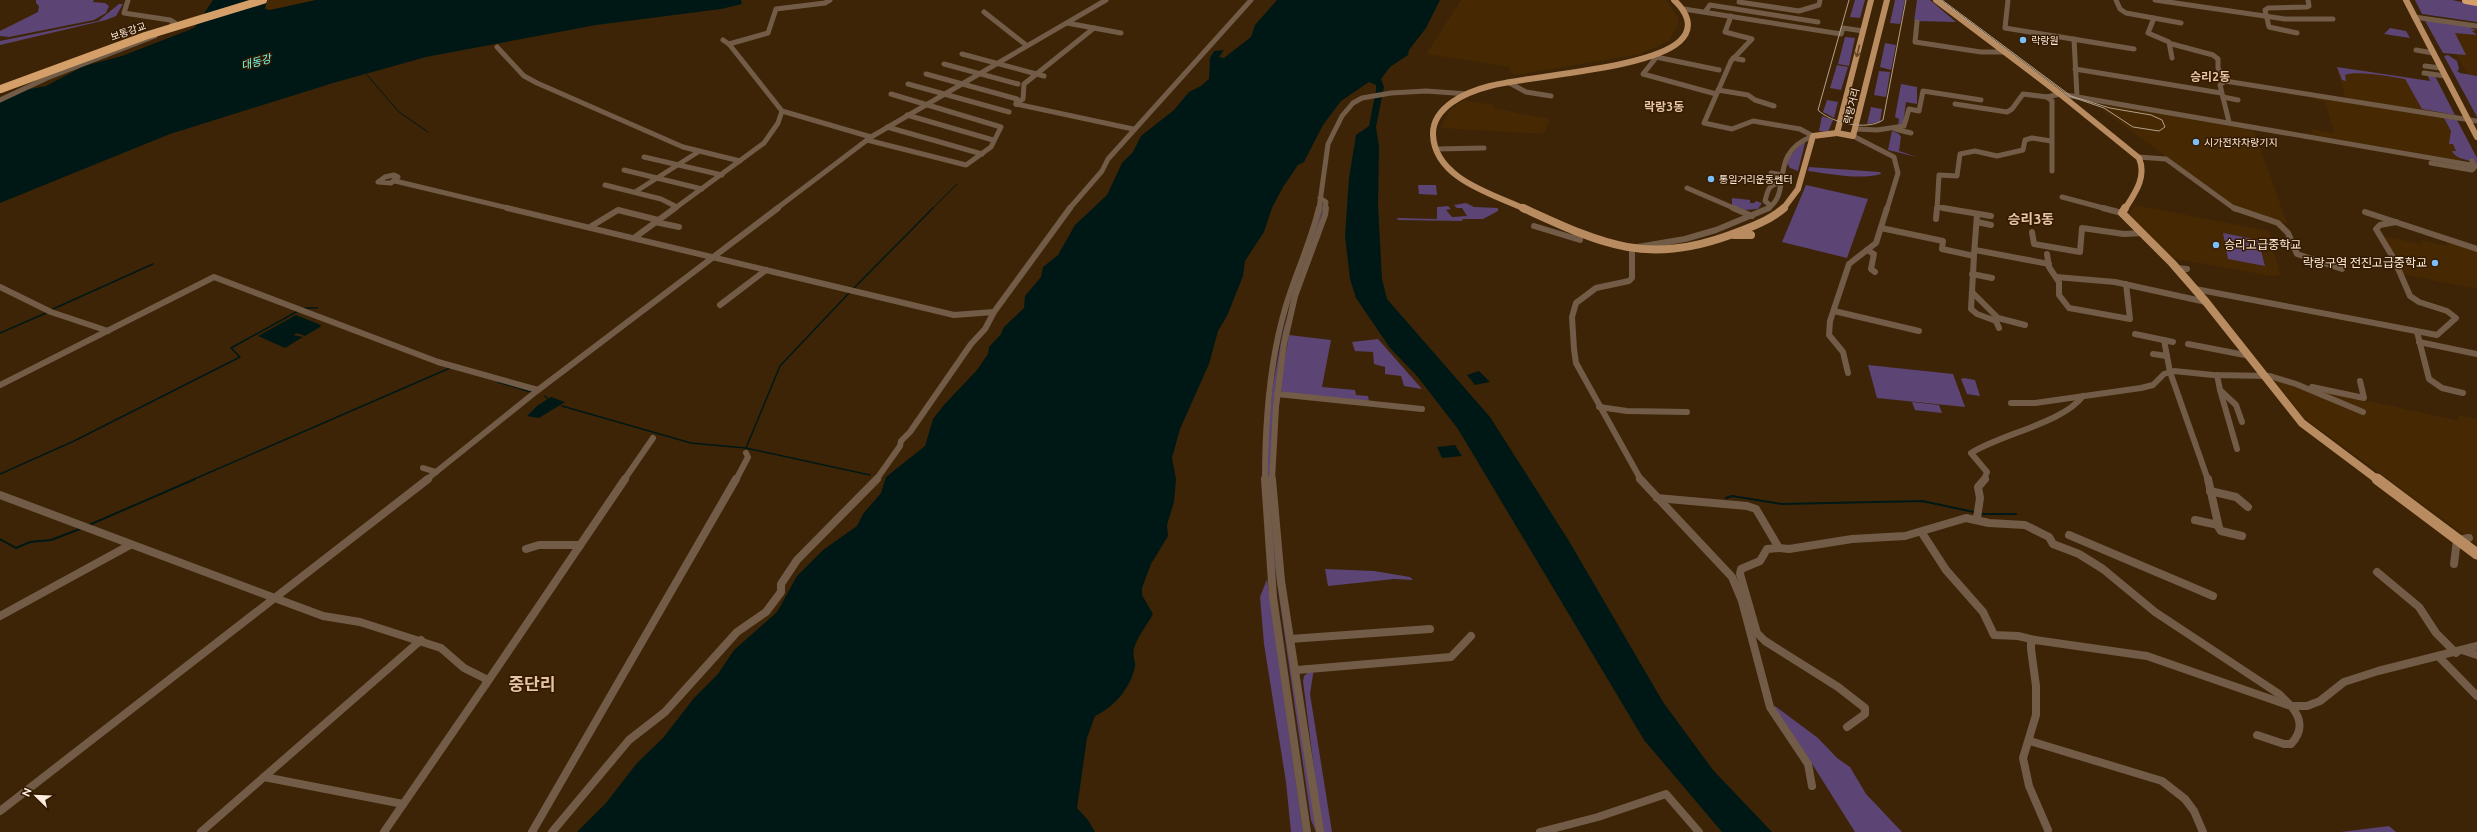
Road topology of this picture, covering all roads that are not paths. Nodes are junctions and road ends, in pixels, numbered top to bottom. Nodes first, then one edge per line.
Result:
1 (128, 0) edge
2 (263, 0) edge
3 (830, 0) edge
4 (1106, 0) edge
5 (1251, 0) edge
6 (1674, 0) edge
7 (1820, 0) edge
8 (1871, 0) edge
9 (1887, 0) edge
10 (1936, 0) edge
11 (2008, 0) edge
12 (2116, 0) edge
13 (2155, 0) edge
14 (2308, 0) edge
15 (2406, 0) edge
16 (2466, 0) edge
17 (2477, 1) edge
18 (1739, 2) dead end
19 (1684, 9) junction
20 (984, 12) dead end
21 (1705, 12) junction
22 (1731, 16) junction
23 (2266, 16) junction
24 (2414, 17) junction
25 (2154, 18) junction
26 (2333, 20) dead end
27 (1818, 22) dead end
28 (1917, 22) dead end
29 (1067, 23) junction
30 (2178, 23) dead end
31 (2477, 26) edge
32 (1094, 28) junction
33 (1863, 31) junction
34 (1121, 33) dead end
35 (2297, 33) dead end
36 (2074, 39) junction
37 (723, 40) dead end
38 (729, 44) junction
39 (2172, 44) junction
40 (1026, 45) junction
41 (497, 47) dead end
42 (2134, 49) dead end
43 (2416, 50) dead end
44 (2005, 52) junction
45 (2433, 53) junction
46 (962, 54) dead end
47 (1651, 56) junction
48 (1733, 58) junction
49 (2172, 58) dead end
50 (1743, 60) dead end
51 (995, 63) junction
52 (944, 64) dead end
53 (2425, 66) dead end
54 (2441, 68) junction
55 (2075, 69) junction
56 (1719, 70) dead end
57 (978, 73) junction
58 (2424, 73) dead end
59 (926, 74) dead end
60 (1034, 74) junction
61 (1044, 76) dead end
62 (2445, 76) junction
63 (2225, 81) junction
64 (1508, 82) junction
65 (908, 84) dead end
66 (961, 84) junction
67 (1018, 84) dead end
68 (0, 89) edge
69 (1717, 92) junction
70 (891, 94) dead end
71 (944, 94) junction
72 (1468, 94) junction
73 (2060, 94) junction
74 (2222, 95) junction
75 (1551, 96) dead end
76 (2077, 96) junction
77 (2047, 97) junction
78 (0, 100) edge
79 (1981, 100) dead end
80 (2238, 100) dead end
81 (1016, 104) junction
82 (1955, 104) dead end
83 (926, 105) junction
84 (1774, 106) dead end
85 (782, 111) junction
86 (1009, 112) dead end
87 (907, 115) junction
88 (2468, 120) junction
89 (2477, 121) edge
90 (2229, 122) junction
91 (887, 127) junction
92 (1890, 128) junction
93 (1133, 129) junction
94 (1856, 129) junction
95 (1837, 133) junction
96 (1911, 133) dead end
97 (1813, 136) junction
98 (1854, 136) junction
99 (2477, 137) edge
100 (869, 139) junction
101 (993, 140) junction
102 (2051, 141) junction
103 (1484, 148) dead end
104 (1437, 149) junction
105 (1447, 149) junction
106 (698, 152) junction
107 (982, 154) junction
108 (644, 156) dead end
109 (1455, 156) dead end
110 (2138, 157) junction
111 (740, 161) junction
112 (2431, 163) dead end
113 (2474, 164) edge
114 (678, 165) junction
115 (624, 170) dead end
116 (2052, 171) dead end
117 (1771, 173) dead end
118 (722, 175) junction
119 (1782, 176) junction
120 (657, 178) junction
121 (395, 181) dead end
122 (1780, 183) junction
123 (605, 185) dead end
124 (1687, 188) dead end
125 (702, 189) junction
126 (634, 192) junction
127 (2062, 197) dead end
128 (1320, 198) junction
129 (1771, 206) junction
130 (677, 207) junction
131 (1937, 207) junction
132 (2366, 212) dead end
133 (2122, 214) junction
134 (1977, 215) junction
135 (1752, 216) junction
136 (1991, 216) dead end
137 (1936, 219) dead end
138 (657, 221) junction
139 (1977, 222) junction
140 (2396, 222) junction
141 (1991, 225) dead end
142 (1534, 226) dead end
143 (590, 227) junction
144 (679, 227) dead end
145 (1881, 228) junction
146 (2032, 232) dead end
147 (2143, 233) junction
148 (1751, 235) dead end
149 (1721, 237) junction
150 (634, 238) junction
151 (1580, 239) junction
152 (1632, 248) junction
153 (2477, 249) edge
154 (1867, 250) junction
155 (1975, 253) junction
156 (2047, 254) dead end
157 (714, 257) junction
158 (2049, 264) junction
159 (2176, 268) junction
160 (2187, 269) dead end
161 (2342, 269) dead end
162 (766, 270) junction
163 (1875, 272) dead end
164 (1972, 274) junction
165 (2056, 277) junction
166 (1992, 278) dead end
167 (2126, 284) junction
168 (0, 287) edge
169 (2197, 291) junction
170 (1972, 292) junction
171 (2206, 302) junction
172 (720, 305) dead end
173 (2262, 306) dead end
174 (2069, 308) junction
175 (2060, 309) dead end
176 (1834, 310) junction
177 (994, 312) junction
178 (2025, 325) dead end
179 (1999, 328) dead end
180 (1919, 330) dead end
181 (108, 331) junction
182 (2417, 332) junction
183 (2135, 334) dead end
184 (2164, 340) junction
185 (2173, 342) dead end
186 (2419, 342) junction
187 (2188, 344) dead end
188 (2153, 354) dead end
189 (2477, 354) edge
190 (2166, 356) junction
191 (2250, 356) junction
192 (2170, 372) junction
193 (1848, 373) dead end
194 (2217, 375) junction
195 (2265, 376) junction
196 (2360, 381) dead end
197 (2296, 384) junction
198 (0, 385) edge
199 (538, 390) junction
200 (2220, 390) junction
201 (2463, 393) dead end
202 (1278, 394) junction
203 (2083, 396) junction
204 (2011, 403) dead end
205 (1599, 407) junction
206 (1422, 409) dead end
207 (1687, 412) dead end
208 (2363, 412) dead end
209 (2242, 422) dead end
210 (653, 438) dead end
211 (2237, 449) dead end
212 (746, 453) dead end
213 (423, 468) dead end
214 (436, 472) junction
215 (2210, 491) junction
216 (0, 495) edge
217 (1657, 498) junction
218 (2248, 507) dead end
219 (1977, 518) junction
220 (2194, 520) dead end
221 (2218, 525) junction
222 (1922, 533) junction
223 (2242, 536) dead end
224 (2469, 538) dead end
225 (2457, 540) junction
226 (130, 545) junction
227 (580, 545) junction
228 (2060, 545) junction
229 (1779, 548) junction
230 (526, 549) dead end
231 (2477, 554) edge
232 (2454, 564) dead end
233 (2377, 572) dead end
234 (2213, 596) dead end
235 (273, 598) junction
236 (0, 616) edge
237 (1430, 629) dead end
238 (1470, 636) dead end
239 (1290, 639) junction
240 (421, 640) junction
241 (2035, 640) junction
242 (2477, 646) edge
243 (2461, 652) junction
244 (2477, 655) edge
245 (2438, 656) junction
246 (1297, 670) junction
247 (486, 684) junction
248 (2477, 696) edge
249 (2292, 706) junction
250 (1847, 727) dead end
251 (2257, 735) dead end
252 (2030, 741) junction
253 (264, 777) junction
254 (1812, 786) dead end
255 (403, 804) junction
256 (0, 811) edge
257 (2048, 830) dead end
258 (201, 832) edge
259 (384, 832) edge
260 (532, 832) edge
261 (552, 832) edge
262 (1307, 832) edge
263 (1320, 832) edge
264 (1540, 832) edge
265 (1699, 832) edge
266 (2203, 832) edge

1 - 78 street
2 - 68 highway, 보통강교, bridge
3 - 38 street
4 - 29 street
5 - 93 street
6 - 19 main road
7 - 18 street
8 - 33 main road, 락랑거리
9 - 94 main road, 락랑거리
10 - 44 main road
11 - 36 street
12 - 25 street
13 - 23 street
14 - 23 street
15 - 24 main road
16 - 17 highway
19 - 21 street
19 - 47 main road
20 - 40 street
21 - 22 street
21 - 27 street
22 - 33 street
22 - 48 street
23 - 26 street
23 - 35 street
24 - 31 street
24 - 45 main road
25 - 30 street
25 - 39 street
28 - 44 street
29 - 32 street
29 - 40 street
32 - 34 street
32 - 60 street
33 -> 95 main road, 락랑거리
36 - 42 street
36 - 55 street
37 - 38 street
38 - 85 street
39 - 49 street
39 - 63 street
40 - 51 street
41 - 106 street
43 - 45 street
44 - 73 main road
45 - 54 main road
46 - 51 street
47 - 56 street
47 - 64 main road
47 - 69 street
48 - 50 street
48 - 69 street
51 - 57 street
51 - 60 street
52 - 57 street
53 - 54 street
54 - 62 main road
55 - 74 street
55 - 76 street
57 - 66 street
57 - 67 street
58 - 62 street
59 - 66 street
60 - 61 street
60 - 81 street
62 - 88 main road
63 - 74 street
63 - 88 street
64 - 72 main road
64 - 75 street
65 - 71 street
66 - 71 street
66 - 81 street
69 - 84 street
69 - 97 street
70 - 83 street
71 - 83 street
71 - 86 street
72 - 104 main road
72 - 128 street
73 - 76 street
73 - 77 street
73 - 110 main road
74 - 80 street
74 - 90 street
76 - 90 street
77 - 82 street
77 - 102 street
79 - 92 street
81 - 93 street
83 - 87 street
83 - 101 street
85 - 100 street
85 - 111 street
87 - 91 street
87 - 101 street
88 - 89 street
88 - 99 main road
90 - 113 street
91 - 100 street
91 - 107 street
92 - 94 street
92 - 96 street
93 - 177 street
94 - 98 main road, 락랑거리
95 - 97 main road
95 - 98 main road, 락랑거리
97 - 119 street
97 - 149 main road
98 - 145 street
100 - 107 street
100 - 157 street
101 - 107 street
102 - 116 street
102 - 131 street
103 - 105 street
104 - 105 street
104 - 151 main road
105 - 109 street
106 - 111 street
106 - 114 street
108 - 114 street
110 - 133 main road
110 - 161 street
111 - 118 street
112 - 113 street
114 - 118 street
114 - 120 street
115 - 120 street
117 - 119 street
118 - 125 street
119 - 122 street
120 - 125 street
120 - 126 street
121 - 143 street
122 - 129 street
122 - 129 street
123 - 126 street
124 - 135 street
125 - 130 street
126 - 130 street
127 - 133 street
128 - 202 street
128 - 262 street
129 - 135 street
130 - 138 street
131 - 134 street
131 - 137 street
132 - 140 street
133 - 147 main road
134 - 136 street
134 - 139 street
135 - 152 street
138 - 143 street
138 - 144 street
138 - 150 street
139 - 141 street
139 - 155 street
140 - 153 street
140 - 182 street
142 - 151 street
143 - 150 street
145 - 154 street
145 - 155 street
146 - 147 street
147 - 159 main road
148 - 149 main road
149 - 152 main road
150 - 157 street
151 - 152 main road
152 - 205 street
154 - 163 street
154 - 176 street
155 - 158 street
155 - 164 street
156 - 158 street
157 - 162 street
157 - 199 street
158 - 165 street
159 - 160 street
159 - 169 main road
162 - 172 street
162 - 177 street
164 - 166 street
164 - 170 street
165 - 167 street
165 - 174 street
167 - 171 street
167 - 174 street
168 - 181 street
169 - 171 main road
169 - 173 street
169 - 182 street
170 - 178 street
170 - 179 street
171 - 191 main road
174 - 175 street
176 - 180 street
176 - 193 street
177 - 261 street
181 - 198 street
181 - 199 street
182 - 186 street
183 - 184 street
184 - 185 street
184 - 190 street
186 - 189 street
186 - 201 street
187 - 191 street
188 - 190 street
190 - 192 street
191 - 195 main road
192 - 194 street
192 - 203 street
192 - 215 street
194 - 195 street
194 - 200 street
195 - 197 street
195 - 225 main road
196 - 197 street
197 - 208 street
199 - 214 street
200 - 209 street
200 - 211 street
202 - 206 street
202 - 239 street
203 - 204 street
203 - 219 street
205 - 207 street
205 - 217 street
210 - 227 street
212 - 260 street
213 - 214 street
214 - 235 street
215 - 218 street
215 - 221 street
216 - 226 street
217 - 229 street
217 - 254 street
219 - 222 street
219 - 228 street
220 - 221 street
221 - 223 street
222 - 229 street
222 - 241 street
224 - 225 street
225 - 231 main road
225 - 232 street
226 - 235 street
226 - 236 street
227 - 230 street
227 - 247 street
228 - 234 street
228 - 249 street
229 - 250 street
233 - 243 street
235 - 240 street
235 - 256 street
237 - 239 street
238 - 246 street
239 - 246 street
240 - 247 street
240 - 253 street
241 - 249 street
241 - 252 street
242 - 243 street
243 - 244 street
243 - 245 street
245 - 248 street
245 - 249 street
246 - 263 street
247 - 255 street
249 - 251 street
252 - 257 street
252 - 266 street
253 - 255 street
253 - 258 street
255 - 259 street
264 - 265 street

